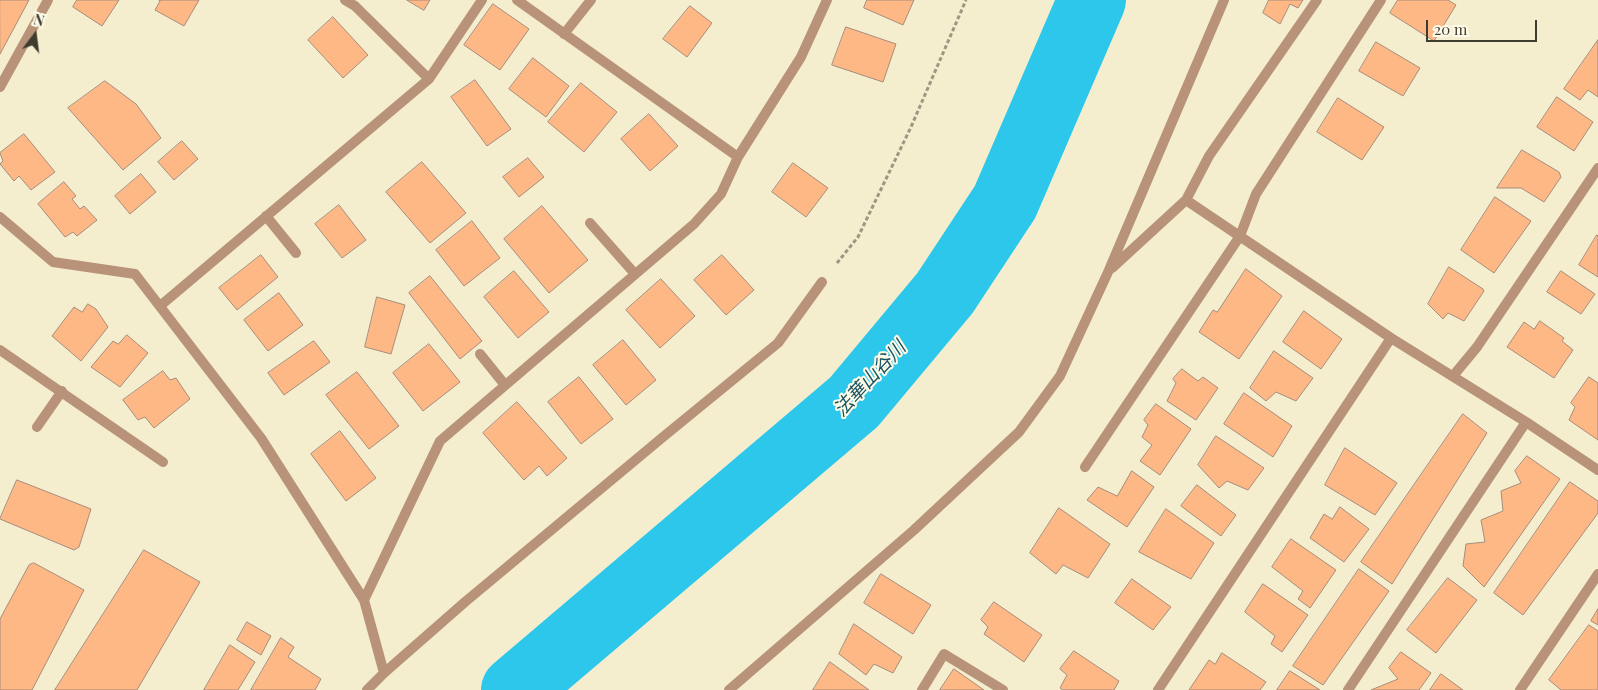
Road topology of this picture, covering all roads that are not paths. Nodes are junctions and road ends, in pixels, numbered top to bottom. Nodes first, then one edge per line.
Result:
1 (48, 0) edge
2 (345, 0) edge
3 (482, 0) edge
4 (517, 0) edge
5 (591, 0) edge
6 (827, 0) edge
7 (1224, 0) edge
8 (1317, 0) edge
9 (1381, 0) edge
10 (564, 34) junction
11 (3, 75) edge
12 (429, 79) junction
13 (0, 87) edge
14 (738, 157) junction
15 (1598, 168) edge
16 (1186, 200) junction
17 (266, 216) junction
18 (0, 217) edge
19 (590, 222) dead end
20 (1240, 236) junction
21 (296, 253) dead end
22 (1109, 270) junction
23 (635, 274) junction
24 (822, 282) road end
25 (160, 306) junction
26 (1391, 338) junction
27 (0, 350) edge
28 (480, 354) dead end
29 (1453, 376) junction
30 (505, 385) junction
31 (62, 392) junction
32 (1526, 422) junction
33 (37, 427) dead end
34 (163, 462) dead end
35 (1085, 466) dead end
36 (1598, 470) edge
37 (1598, 574) edge
38 (364, 600) junction
39 (384, 672) junction
40 (367, 690) edge
41 (729, 690) edge
42 (922, 690) edge
43 (1003, 690) edge
44 (1158, 690) edge
45 (1348, 690) edge
46 (1520, 690) edge

1 - 11 street
2 - 12 street
3 - 12 street
4 - 10 street
5 - 10 street
6 - 14 street
7 - 22 street
8 - 16 street
9 - 20 street
10 - 14 street
11 - 13 street
12 - 17 street
14 - 23 street
15 - 29 street
16 - 20 street
16 - 22 street
17 - 21 street
17 - 25 street
18 - 25 street
19 - 23 street
20 - 26 street
20 - 35 street
22 - 41 street
23 - 30 street
24 - 39 street
25 - 38 street
26 - 29 street
26 - 44 street
27 - 31 street
28 - 30 street
29 - 32 street
30 - 38 street
31 - 33 street
31 - 34 street
32 - 36 street
32 - 45 street
37 - 46 street
38 - 39 street
39 - 40 street
42 - 43 street

